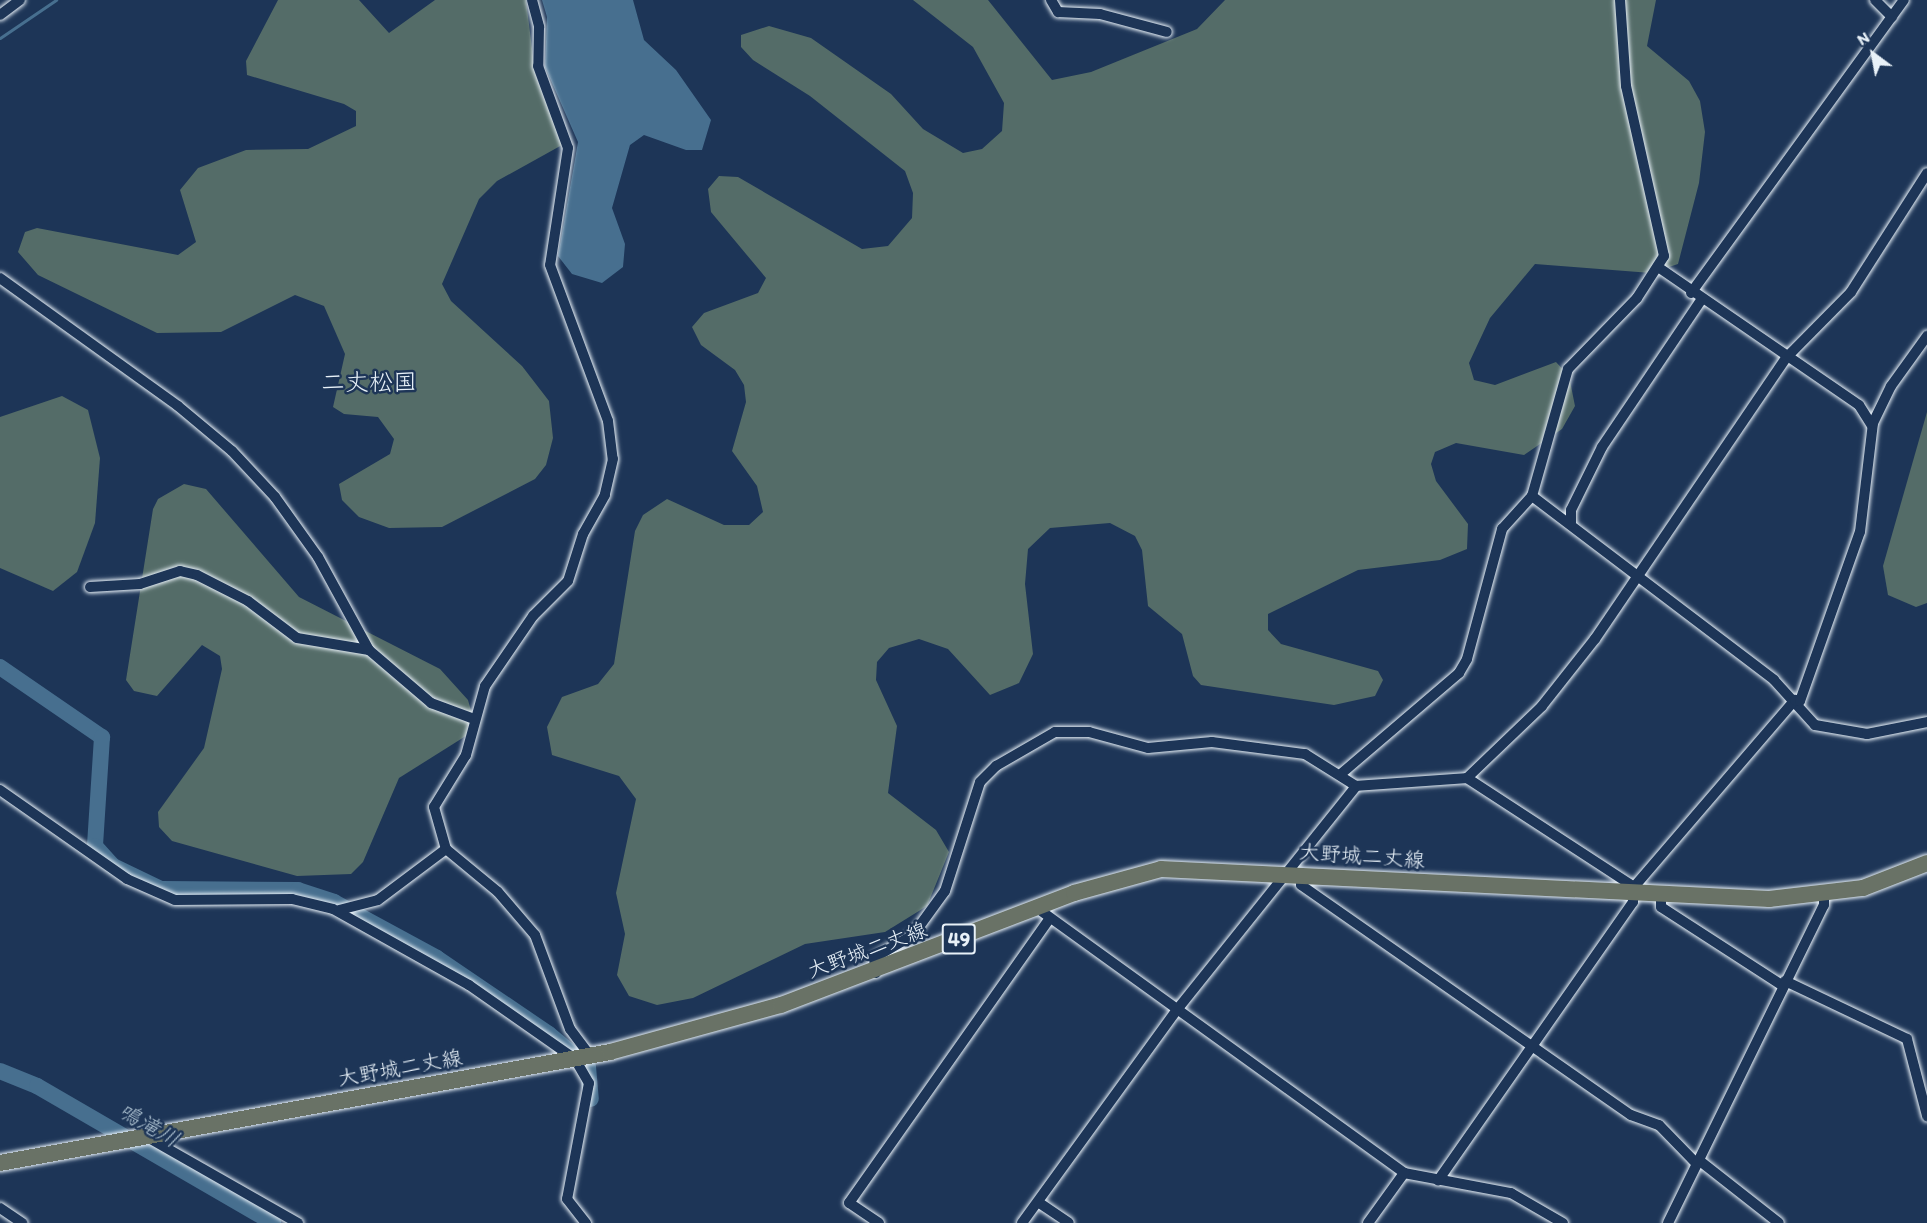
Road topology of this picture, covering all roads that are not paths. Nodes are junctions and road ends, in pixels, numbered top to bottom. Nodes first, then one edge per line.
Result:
1 (20, 0) edge
2 (532, 0) edge
3 (1051, 0) edge
4 (1620, 0) edge
5 (1875, 0) edge
6 (1904, 0) edge
7 (0, 15) edge
8 (1892, 17) junction
9 (1167, 32) dead end
10 (1927, 173) edge
11 (1658, 267) junction
12 (0, 278) edge
13 (1690, 293) junction
14 (1701, 300) junction
15 (1927, 336) edge
16 (1786, 357) junction
17 (1872, 426) junction
18 (1532, 496) junction
19 (1571, 524) junction
20 (1638, 579) junction
21 (90, 587) dead end
22 (369, 650) junction
23 (1795, 700) junction
24 (474, 719) junction
25 (1927, 722) edge
26 (1341, 773) junction
27 (1467, 777) junction
28 (1356, 786) junction
29 (0, 790) edge
30 (446, 849) junction
31 (1927, 863) edge
32 (1285, 873) junction
33 (1303, 875) junction
34 (1634, 891) junction
35 (1824, 895) junction
36 (1661, 896) junction
37 (1037, 908) junction
38 (333, 909) junction
39 (1049, 920) junction
40 (876, 973) junction
41 (1784, 984) junction
42 (1176, 1011) junction
43 (1535, 1046) junction
44 (582, 1057) junction
45 (1927, 1116) edge
46 (147, 1137) junction
47 (1698, 1162) junction
48 (0, 1163) edge
49 (1404, 1173) junction
50 (1438, 1180) junction
51 (1038, 1202) junction
52 (0, 1208) edge
53 (22, 1223) edge
54 (298, 1223) edge
55 (586, 1223) edge
56 (879, 1223) edge
57 (1022, 1223) edge
58 (1070, 1223) edge
59 (1368, 1223) edge
60 (1563, 1223) edge
61 (1668, 1223) edge
62 (1779, 1223) edge

1 - 7 street
2 - 24 street
3 - 9 street
4 - 11 street
5 - 8 street
6 - 8 street
8 - 13 street
10 - 16 street
11 - 13 street
11 - 18 street
12 - 22 street
13 - 14 street
14 - 16 street
14 - 19 street
15 - 17 street
16 - 17 street
16 - 20 street
17 - 23 street
18 - 19 street
18 - 26 street
19 - 20 street
20 - 23 street
20 - 27 street
21 - 22 street
22 - 24 street
23 - 25 street
23 - 34 street
24 - 30 street
26 - 28 street
26 - 40 street
27 - 28 street
27 - 34 street
28 - 32 street
29 - 38 street
30 - 38 street
30 - 44 street
31 - 35 main road, 大野城二丈線 / 49
32 - 33 main road, 大野城二丈線 / 49
32 - 37 main road, 大野城二丈線 / 49
32 - 42 street
33 - 34 main road, 大野城二丈線 / 49
33 - 43 street
34 - 36 main road, 大野城二丈線 / 49
34 - 43 street
35 - 36 main road, 大野城二丈線 / 49
35 - 41 street
36 - 41 street
37 - 39 street
37 - 40 main road, 大野城二丈線 / 49
38 - 44 street
39 - 42 street
39 - 56 street
40 - 44 main road, 大野城二丈線 / 49
41 - 45 street
41 - 47 street
42 - 49 street
42 - 51 street
43 - 47 street
43 - 50 street
44 - 46 main road, 大野城二丈線 / 49
44 - 55 street
46 - 48 main road, 大野城二丈線 / 49
46 - 54 street
47 - 61 street
47 - 62 street
49 - 50 street
49 - 59 street
50 - 60 street
51 - 57 street
51 - 58 street
52 - 53 street

